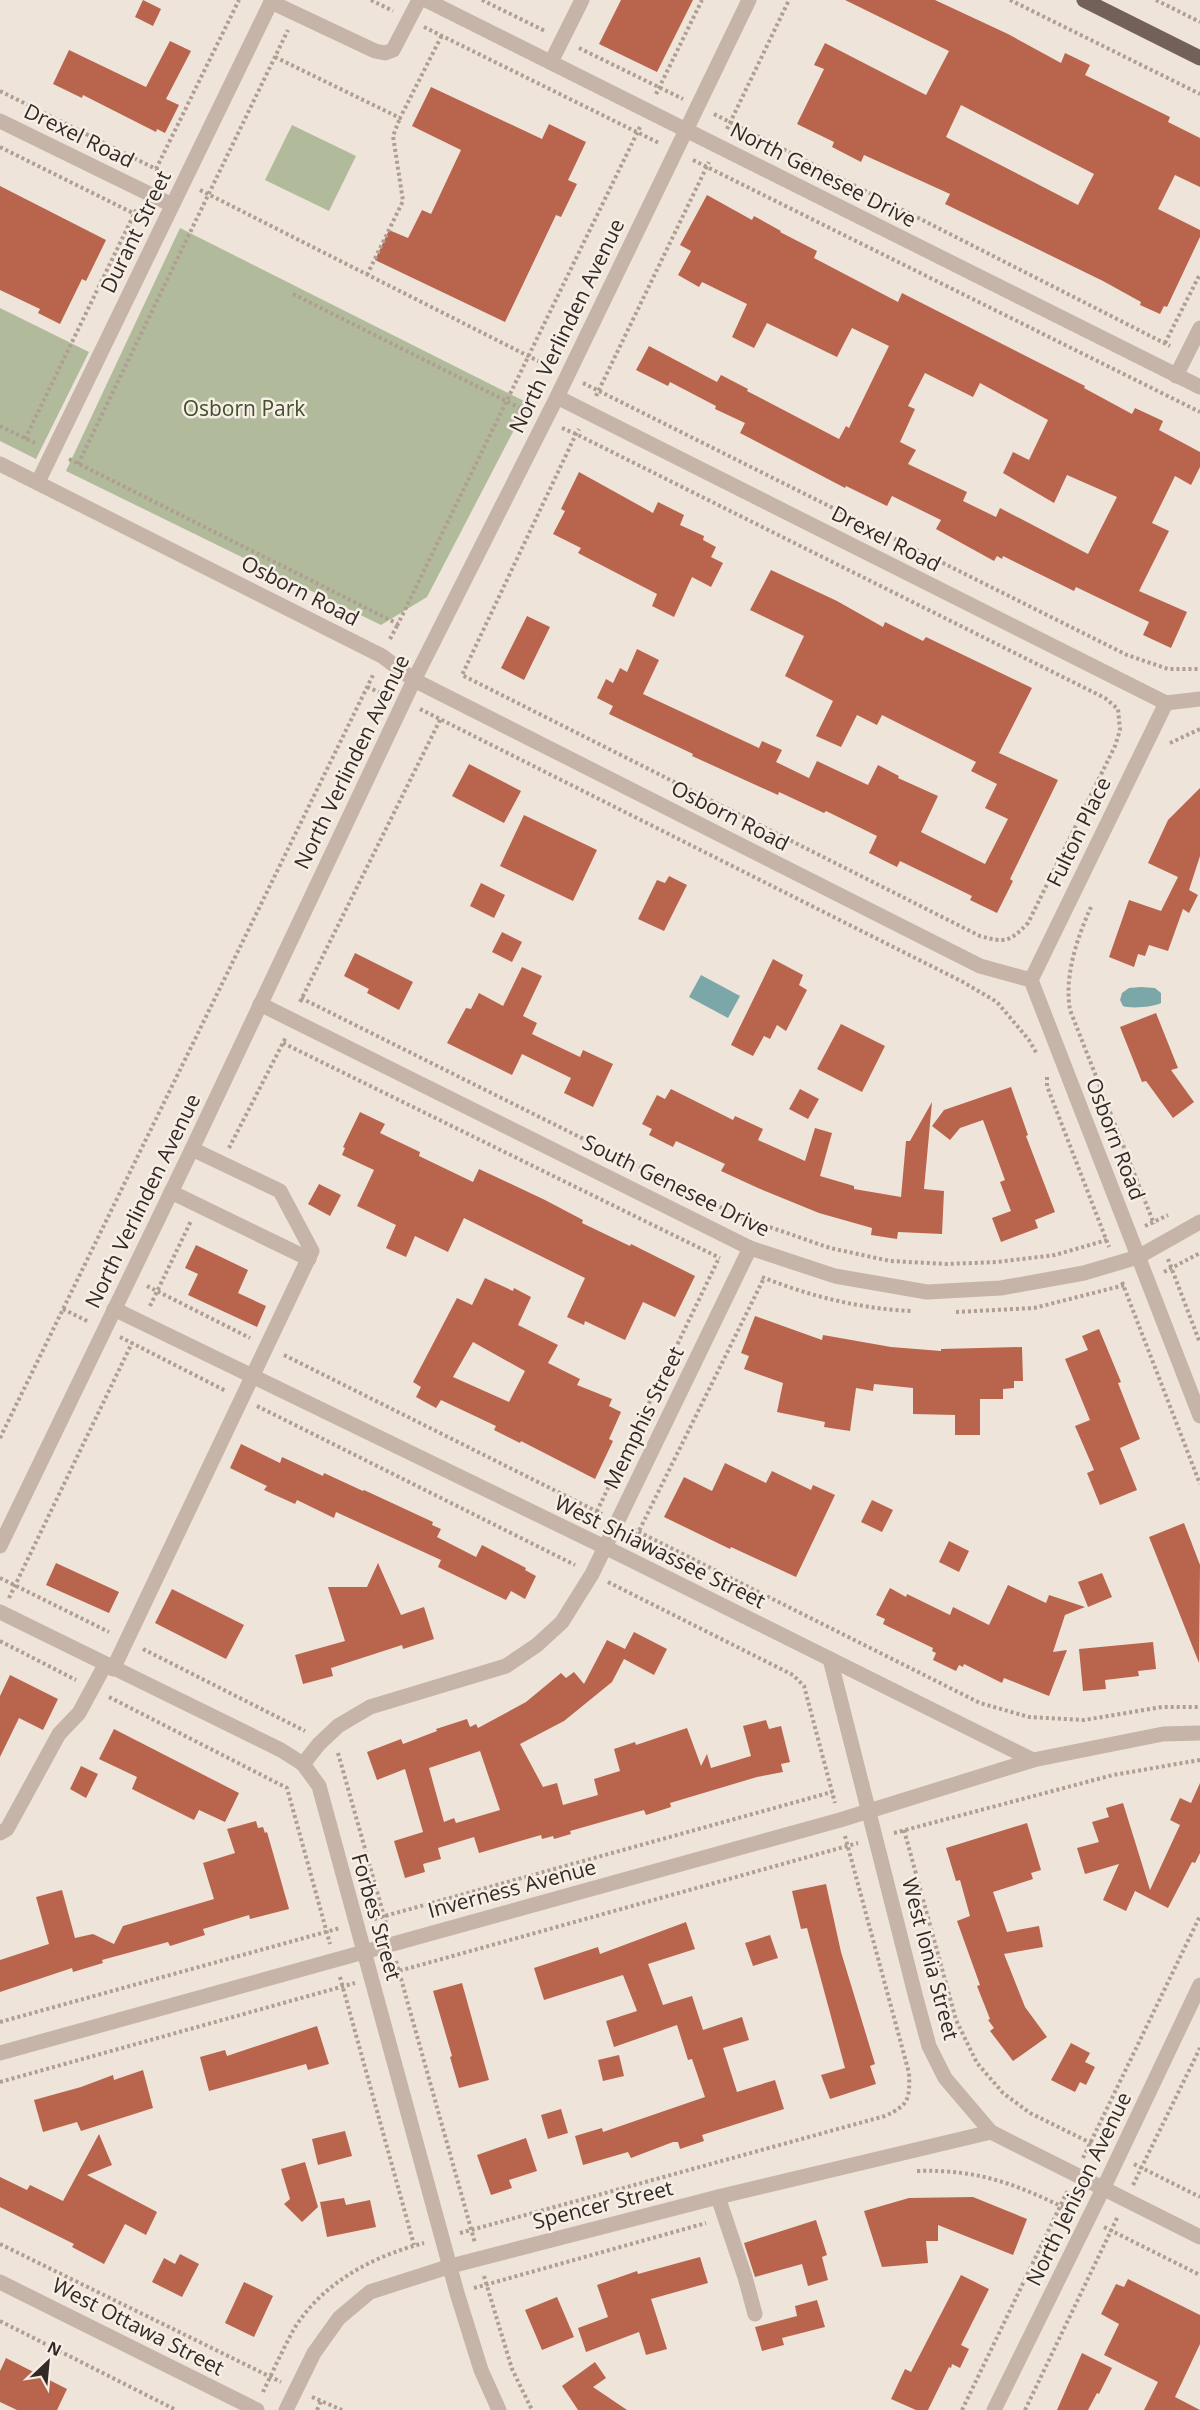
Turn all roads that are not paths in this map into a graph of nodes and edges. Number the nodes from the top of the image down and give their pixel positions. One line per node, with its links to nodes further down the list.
1 (419, 0): 6 (street)
2 (426, 0): 8 (street, North Genesee Drive)
3 (582, 0): 8 (street)
4 (749, 0): 10 (street, North Verlinden Avenue)
5 (1084, 0): 7 (main road)
6 (271, 1): 11 (street, Durant Street)
7 (1200, 58)
8 (551, 62): 10 (street, North Genesee Drive)
9 (0, 121): 11 (street, Drexel Road)
10 (686, 129): 13 (street, North Genesee Drive); 15 (street, North Verlinden Avenue)
11 (172, 205): 17 (street, Durant Street)
12 (1200, 328): 13 (street)
13 (1176, 376): 14 (street, North Genesee Drive)
14 (1200, 387)
15 (557, 398): 18 (street, North Verlinden Avenue); 20 (street, Drexel Road)
16 (0, 464): 17 (street, Osborn Road)
17 (38, 482): 18 (street, Osborn Road)
18 (414, 680): 21 (street, Osborn Road); 22 (street, North Verlinden Avenue)
19 (1200, 699): 20 (street)
20 (1166, 703): 21 (street, Fulton Place)
21 (1031, 980): 27 (street, Osborn Road)
22 (260, 1004): 23 (street, North Verlinden Avenue); 26 (street, South Genesee Drive)
23 (192, 1149): 24 (street, North Verlinden Avenue); 28 (street)
24 (171, 1192): 28 (street); 29 (street, North Verlinden Avenue)
25 (1200, 1221): 27 (street, South Genesee Drive)
26 (750, 1248): 27 (street, South Genesee Drive); 33 (street, Memphis Street)
27 (1138, 1257): 31 (street, Osborn Road)
28 (309, 1259): 30 (street)
29 (114, 1309): 30 (street, West Shiawassee Street); 32 (street, North Verlinden Avenue)
30 (251, 1377): 33 (street, West Shiawassee Street); 36 (street)
31 (1200, 1416)
32 (0, 1546)
33 (605, 1548): 35 (street, West Shiawassee Street); 39 (street, Memphis Street)
34 (0, 1612): 36 (street, Forbes Street)
35 (830, 1659): 38 (street, West Shiawassee Street); 40 (street, West Ionia Street)
36 (109, 1667): 39 (street, Forbes Street); 41 (street)
37 (1200, 1733): 38 (street)
38 (1033, 1760): 40 (street, Inverness Avenue)
39 (303, 1764): 42 (street, Forbes Street)
40 (868, 1810): 42 (street, Inverness Avenue); 45 (street, West Ionia Street)
41 (0, 1833)
42 (365, 1951): 44 (street, Inverness Avenue); 49 (street, Forbes Street)
43 (1200, 1985): 46 (street, North Jenison Avenue)
44 (0, 2053)
45 (992, 2132): 46 (street, West Ionia Street); 47 (street, Spencer Street)
46 (1103, 2189): 48 (street, West Ionia Street); 55 (street, North Jenison Avenue)
47 (718, 2197): 49 (street, Spencer Street); 51 (street)
48 (1200, 2237)
49 (451, 2266): 53 (street, Spencer Street); 54 (street, Forbes Street)
50 (0, 2282): 52 (street, West Ottawa Street)
51 (755, 2314)
52 (256, 2410)
53 (286, 2410)
54 (499, 2410)
55 (994, 2410)

